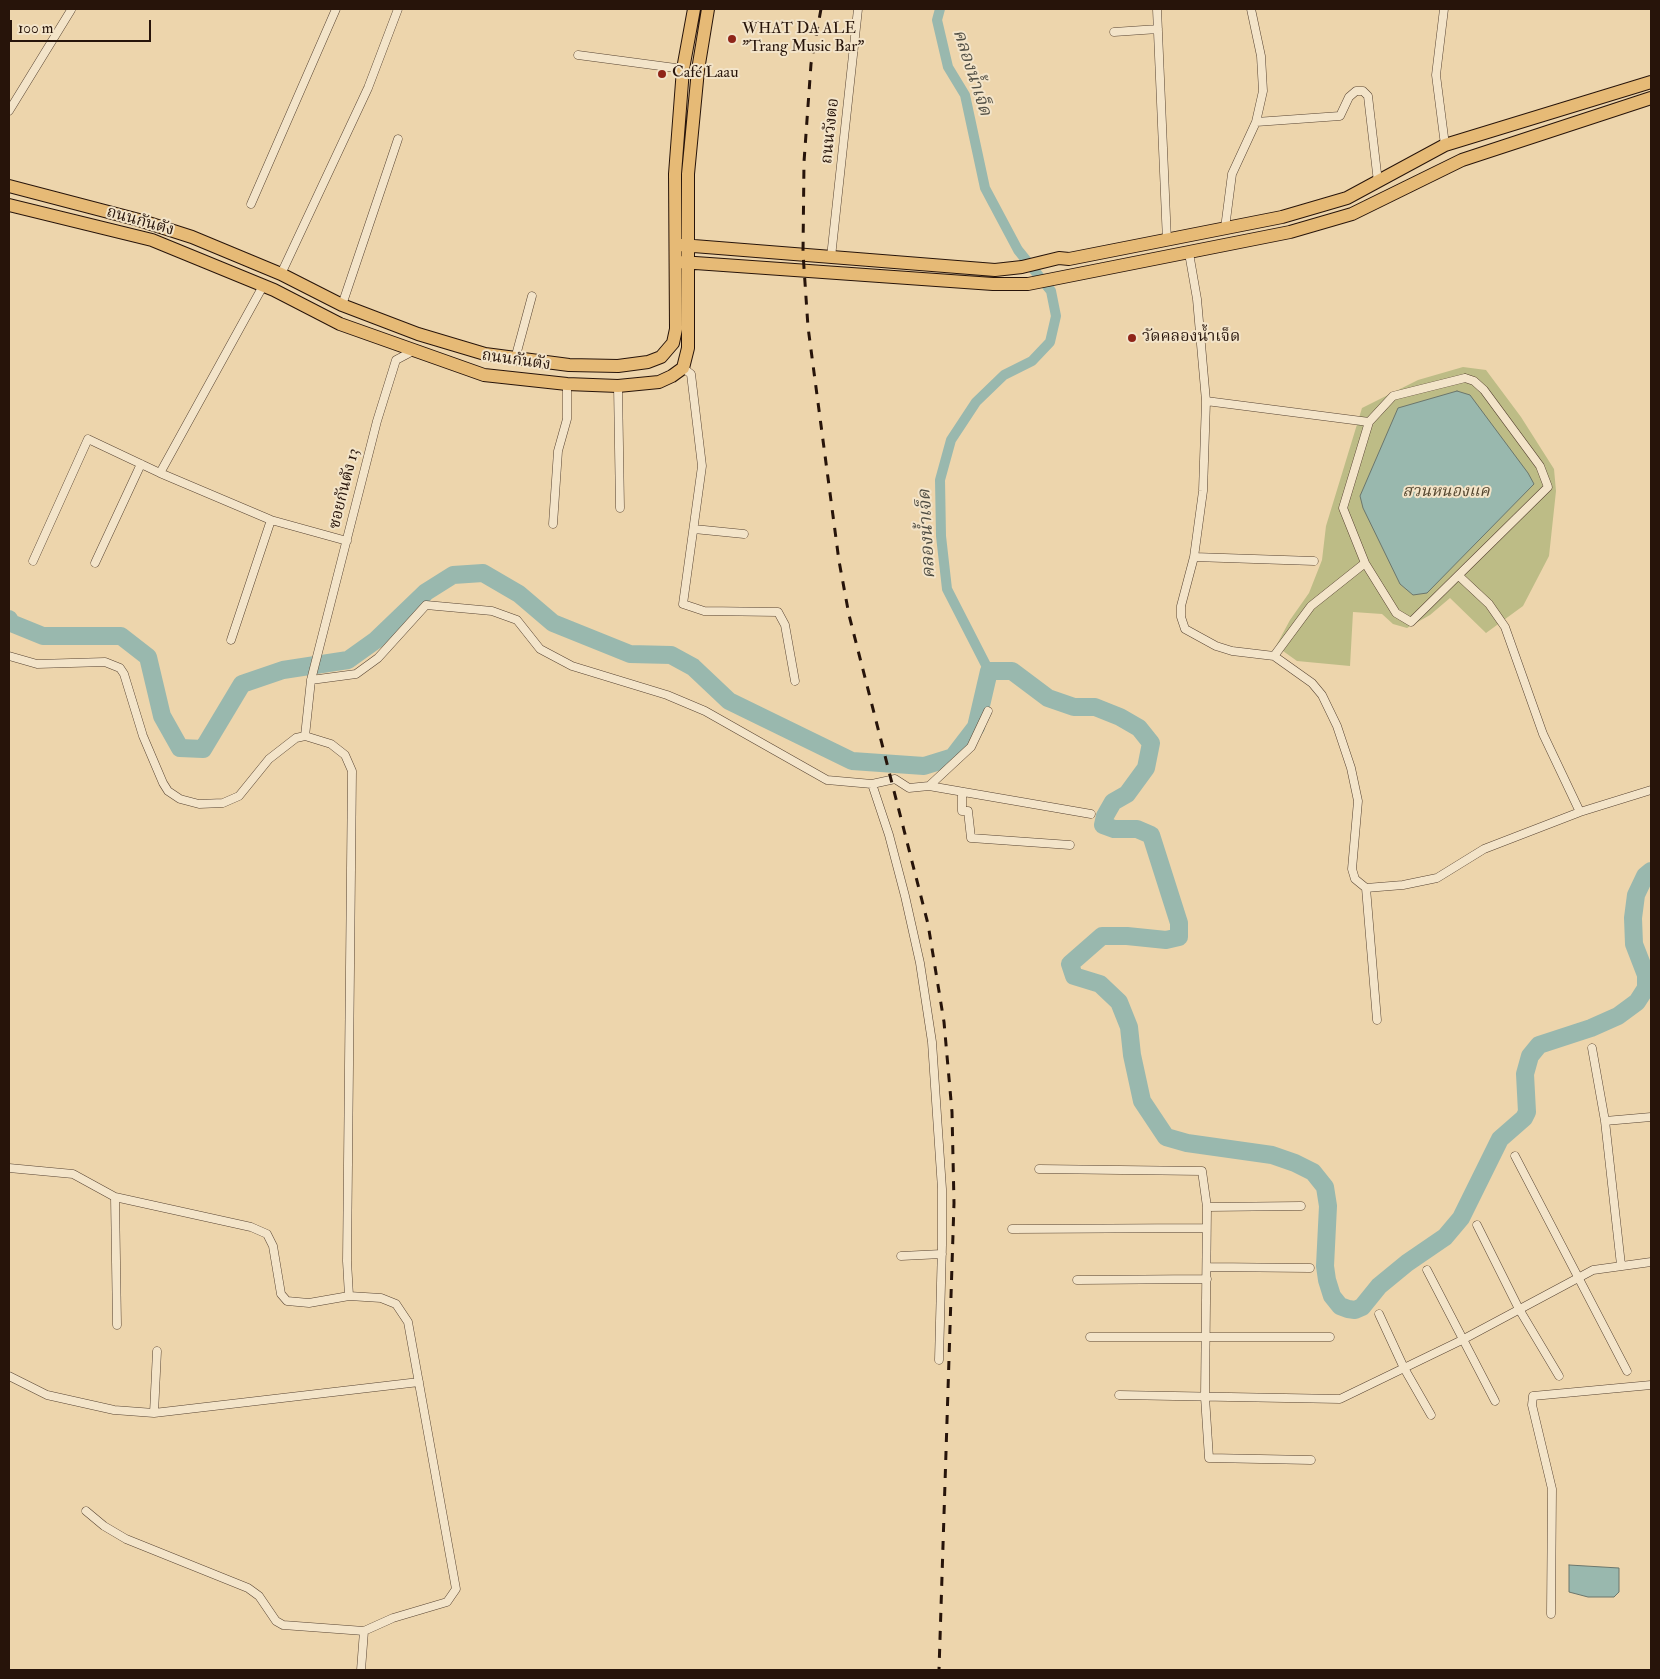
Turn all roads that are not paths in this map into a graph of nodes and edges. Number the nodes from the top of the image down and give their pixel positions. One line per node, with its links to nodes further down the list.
1 (336, 9): 24 (street)
2 (398, 9): 36 (street)
3 (694, 9): 13 (main road, ถนนกันตัง)
4 (708, 9): 16 (main road)
5 (858, 9): 33 (street, ถนนวังตอ)
6 (1157, 9): 10 (street)
7 (1251, 9): 19 (street)
8 (1444, 9): 21 (street)
9 (71, 10): 18 (street)
10 (1158, 28): 11 (street); 29 (street)
11 (1114, 32)
12 (578, 55): 13 (street)
13 (683, 69): 15 (main road, ถนนกันตัง)
14 (1651, 82): 21 (main road)
15 (682, 89): 16 (main road); 30 (main road, ถนนกันตัง)
16 (696, 91): 31 (main road)
17 (1651, 98): 32 (main road)
18 (9, 111)
19 (1256, 122): 22 (street); 28 (street)
20 (398, 139): 39 (street)
21 (1445, 146): 22 (main road)
22 (1378, 182): 28 (main road)
23 (9, 186): 26 (main road, ถนนกันตัง)
24 (251, 204)
25 (9, 205): 27 (main road, ถนนกันตัง)
26 (100, 210): 27 (main road); 36 (main road, ถนนกันตัง)
27 (96, 226): 37 (main road, ถนนกันตัง)
28 (1225, 228): 29 (main road)
29 (1167, 241): 33 (main road)
30 (676, 245): 31 (main road); 34 (main road, ถนนกันตัง)
31 (689, 245): 33 (main road); 35 (main road)
32 (1189, 253): 35 (main road); 47 (street)
33 (831, 257)
34 (676, 262): 35 (main road); 43 (main road, ถนนกันตัง)
35 (689, 262): 44 (main road)
36 (281, 274): 37 (main road); 39 (main road, ถนนกันตัง)
37 (269, 288): 41 (main road, ถนนกันตัง); 50 (street)
38 (532, 296): 42 (street)
39 (342, 305): 40 (main road, ถนนกันตัง)
40 (418, 334): 41 (main road); 42 (main road, ถนนกันตัง)
41 (413, 351): 45 (main road, ถนนกันตัง); 56 (street, ซอยกันตัง 13)
42 (514, 359): 43 (main road, ถนนกันตัง)
43 (569, 365): 45 (main road)
44 (682, 368): 46 (main road, ถนนกันตัง); 54 (street)
45 (567, 384): 46 (main road, ถนนกันตัง); 53 (street)
46 (618, 386): 51 (street)
47 (1206, 400): 48 (street); 57 (street)
48 (1369, 422): 61 (street); 62 (street)
49 (140, 464): 50 (street); 59 (street); 60 (street)
50 (160, 473): 52 (street)
51 (620, 508)
52 (271, 520): 56 (street); 63 (street)
53 (554, 524)
54 (694, 529): 55 (street); 67 (street)
55 (744, 534)
56 (347, 541): 66 (street, ซอยกันตัง 13)
57 (1194, 557): 58 (street); 65 (street)
58 (1314, 561)
59 (33, 562)
60 (95, 563)
61 (1365, 563): 62 (street); 65 (street)
62 (1459, 576): 74 (street)
63 (231, 640)
64 (9, 656): 69 (street)
65 (1274, 656): 77 (street)
66 (311, 680): 69 (street, ซอยกันตัง 13); 70 (street)
67 (795, 681)
68 (988, 712): 71 (street)
69 (305, 736): 101 (street)
70 (872, 784): 71 (street); 91 (street)
71 (929, 786): 73 (street)
72 (1651, 790): 74 (street)
73 (962, 793): 75 (street); 76 (street)
74 (1580, 812): 77 (street)
75 (1091, 814)
76 (1070, 845)
77 (1366, 888): 78 (street)
78 (1377, 1020)
79 (1592, 1048): 81 (street)
80 (1651, 1117): 81 (street)
81 (1606, 1121): 94 (street)
82 (1515, 1156): 98 (street)
83 (9, 1168): 85 (street)
84 (1039, 1169): 87 (street)
85 (115, 1197): 101 (street); 104 (street)
86 (1301, 1206): 87 (street)
87 (1207, 1207): 90 (street)
88 (1477, 1225): 102 (street)
89 (1012, 1228): 90 (street)
90 (1206, 1228): 95 (street)
91 (942, 1254): 92 (street); 110 (street)
92 (901, 1256)
93 (1651, 1262): 94 (street)
94 (1621, 1265): 98 (street)
95 (1207, 1267): 96 (street); 99 (street)
96 (1310, 1268)
97 (1427, 1270): 108 (street)
98 (1578, 1278): 102 (street); 112 (street)
99 (1207, 1279): 100 (street); 105 (street)
100 (1077, 1280)
101 (349, 1296): 115 (street)
102 (1519, 1309): 108 (street); 114 (street)
103 (1379, 1314): 111 (street)
104 (117, 1325)
105 (1206, 1336): 106 (street); 107 (street); 118 (street)
106 (1090, 1337)
107 (1330, 1337)
108 (1462, 1340): 111 (street); 119 (street)
109 (157, 1351): 120 (street)
110 (938, 1360)
111 (1404, 1368): 118 (street); 121 (street)
112 (1627, 1371)
113 (9, 1376): 120 (street)
114 (1559, 1376)
115 (419, 1382): 120 (street); 125 (street)
116 (1651, 1385): 124 (street)
117 (1119, 1396): 118 (street)
118 (1205, 1397): 122 (street)
119 (1495, 1401)
120 (154, 1413)
121 (1431, 1415)
122 (1311, 1460)
123 (86, 1512): 125 (street)
124 (1550, 1614)
125 (364, 1631): 126 (street)
126 (361, 1670)

